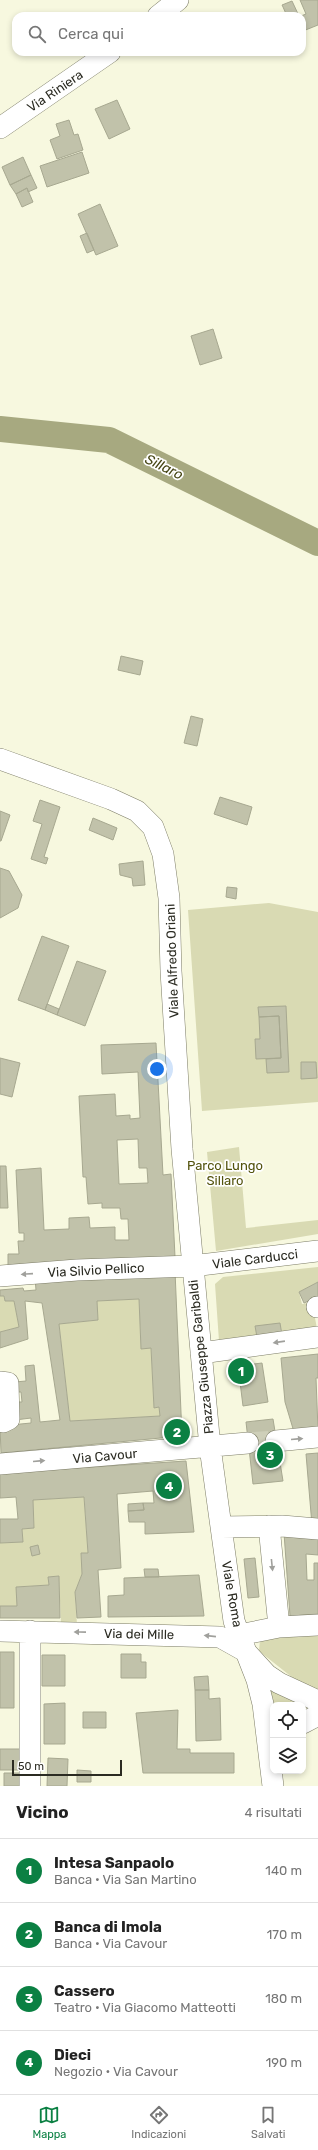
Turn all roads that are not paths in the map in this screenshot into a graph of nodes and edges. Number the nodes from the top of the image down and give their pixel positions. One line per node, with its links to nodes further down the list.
1 (178, 0): 2 (street)
2 (163, 12)
3 (104, 56): 4 (street, Via Riniera)
4 (0, 128)
5 (0, 759): 7 (street, Viale Alfredo Oriani)
6 (318, 1251): 7 (street, Viale Carducci)
7 (192, 1266): 8 (street, Via Silvio Pellico, one-way to 8); 10 (street, Piazza Giuseppe Garibaldi)
8 (0, 1276)
9 (318, 1337): 10 (street, one-way to 10)
10 (201, 1353): 16 (street, Piazza Giuseppe Garibaldi)
11 (0, 1382): 12 (street)
12 (3, 1422)
13 (318, 1437): 14 (street, one-way to 13)
14 (276, 1440)
15 (248, 1443): 16 (street, Via Cavour)
16 (210, 1447): 17 (street, Via Cavour, one-way to 16); 19 (street, Viale Roma)
17 (0, 1464)
18 (269, 1526): 19 (street); 20 (street); 22 (street, one-way to 22)
19 (221, 1527): 25 (street, Viale Roma)
20 (318, 1529)
21 (318, 1625): 22 (street)
22 (278, 1627): 25 (street)
23 (0, 1631): 24 (street, Via dei Mille)
24 (30, 1631): 25 (street, Via dei Mille, one-way to 24); 34 (street)
25 (242, 1643): 26 (street); 31 (street, Viale Roma)
26 (318, 1701)
27 (318, 1709): 28 (street)
28 (306, 1710)
29 (318, 1715): 30 (street)
30 (306, 1721)
31 (270, 1728)
32 (271, 1738): 35 (street, Viale Roma)
33 (282, 1774): 36 (street)
34 (30, 1786)
35 (273, 1786)
36 (280, 1786)

